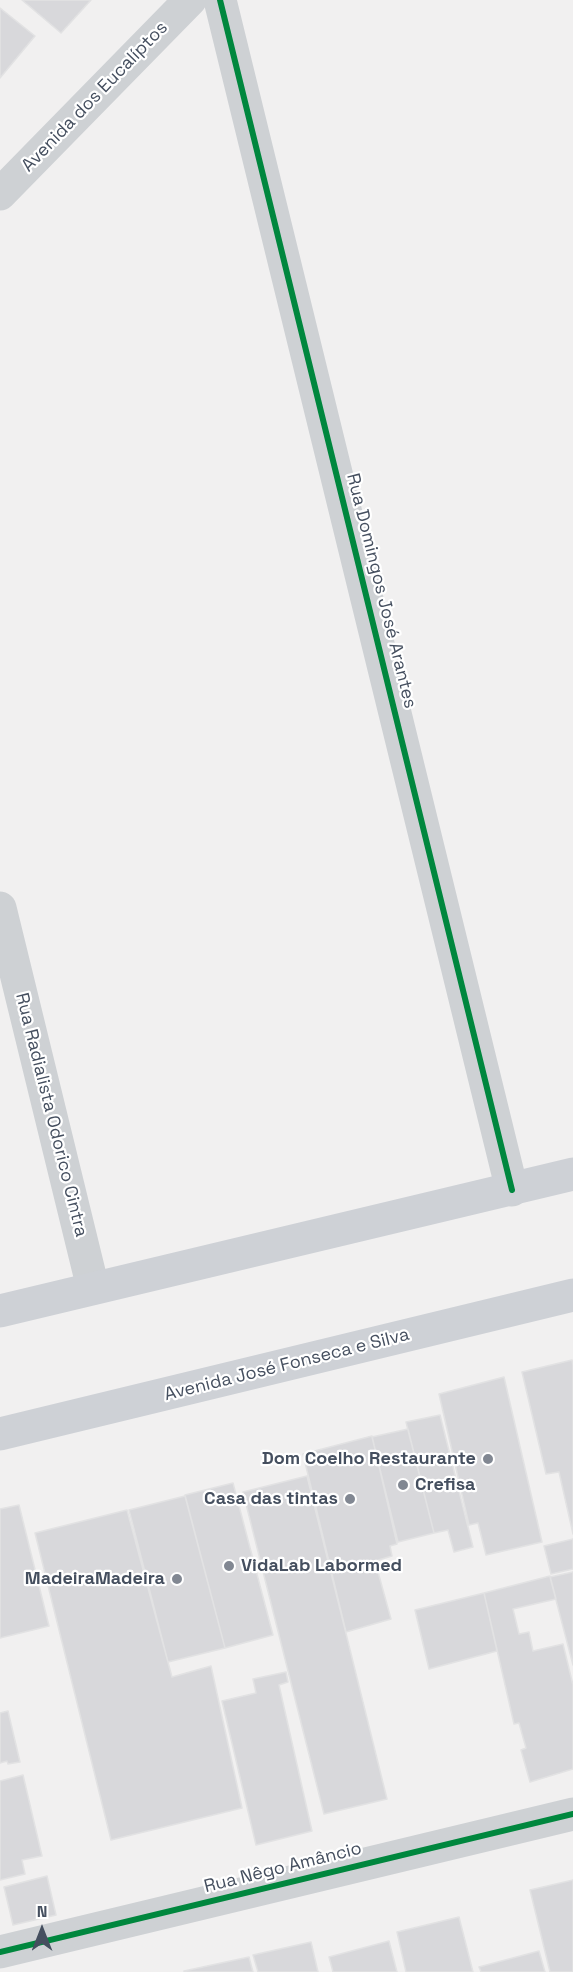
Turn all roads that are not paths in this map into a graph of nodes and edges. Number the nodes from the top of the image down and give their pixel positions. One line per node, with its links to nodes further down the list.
1 (190, 0): 3 (street, Avenida dos Eucalíptos)
2 (220, 0): 6 (street, Rua Domingos José Arantes)
3 (0, 194)
4 (0, 908): 7 (street, Rua Radialista Odorico Cintra)
5 (573, 1174): 6 (main road)
6 (512, 1190): 7 (main road)
7 (93, 1288): 9 (main road)
8 (573, 1295): 10 (main road, Avenida José Fonseca e Silva)
9 (0, 1311)
10 (0, 1434)
11 (573, 1814): 12 (street, Rua Nêgo Amâncio)
12 (0, 1952)

